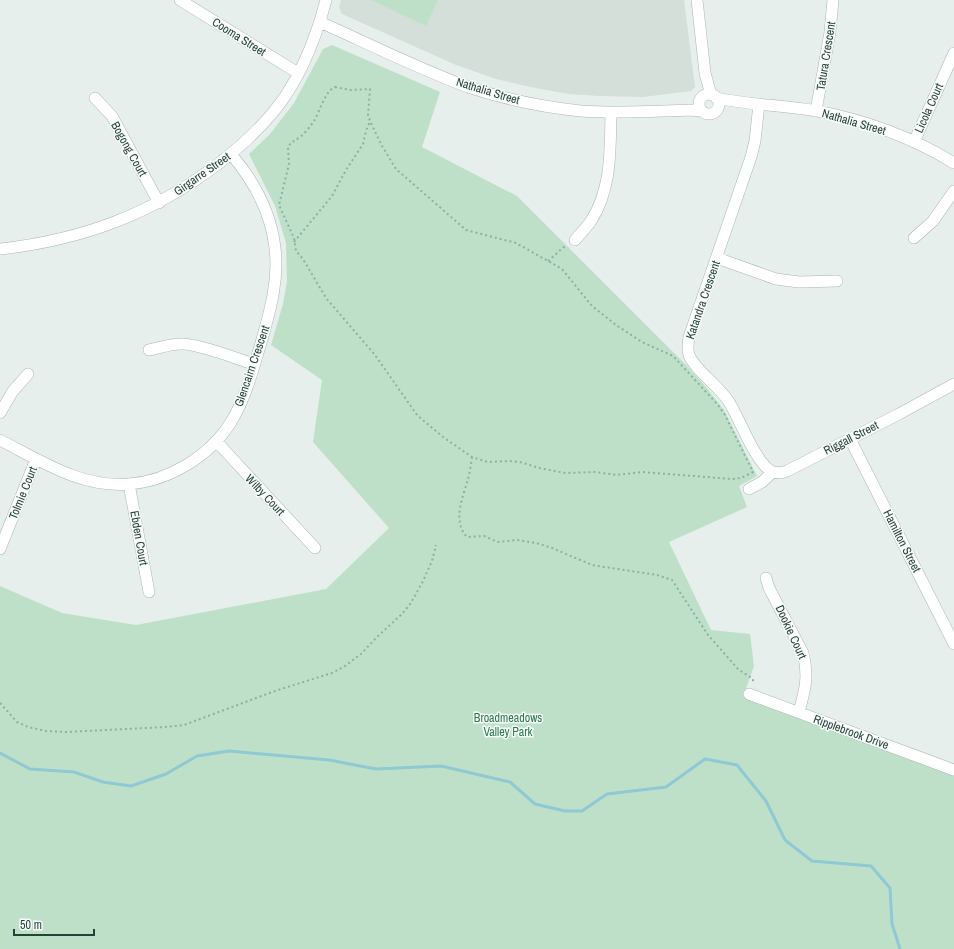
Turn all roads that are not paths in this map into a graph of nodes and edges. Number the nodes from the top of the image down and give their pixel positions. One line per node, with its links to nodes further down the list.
1 (180, 0): 7 (street, Cooma Street)
2 (326, 0): 5 (street, Girgarre Street)
3 (697, 0): 8 (street)
4 (833, 0): 15 (street, Tatura Crescent)
5 (320, 22): 7 (street, Girgarre Street); 16 (street, Nathalia Street)
6 (954, 53): 17 (street, Licola Court)
7 (298, 73): 18 (street, Girgarre Street)
8 (708, 97): 10 (street, Nathalia Street); 12 (street); 13 (street, Nathalia Street); 14 (street)
9 (95, 98): 21 (street, Bogong Court)
10 (747, 104): 11 (street, Nathalia Street); 12 (street, Nathalia Street)
11 (759, 104): 15 (street, Nathalia Street); 25 (street, Katandra Crescent)
12 (716, 110): 14 (street)
13 (668, 111): 14 (street, Nathalia Street); 16 (street, Nathalia Street)
14 (702, 111)
15 (816, 111): 17 (street, Nathalia Street)
16 (611, 113): 23 (street)
17 (914, 142): 19 (street, Nathalia Street)
18 (231, 154): 21 (street, Girgarre Street); 28 (street, Glencairn Crescent)
19 (954, 163)
20 (954, 191): 22 (street)
21 (159, 203): 24 (street, Girgarre Street)
22 (914, 238)
23 (575, 240)
24 (0, 249)
25 (717, 258): 26 (street); 36 (street, Katandra Crescent)
26 (837, 281)
27 (149, 350): 28 (street)
28 (254, 364): 34 (street, Glencairn Crescent)
29 (28, 374): 31 (street)
30 (954, 384): 32 (street, Riggall Street)
31 (0, 414)
32 (850, 439): 36 (street, Riggall Street); 43 (street, Hamilton Street)
33 (0, 440): 35 (street, Glencairn Crescent)
34 (216, 441): 37 (street, Glencairn Crescent); 39 (street, Wilby Court)
35 (36, 459): 37 (street, Glencairn Crescent); 40 (street, Tolmie Court)
36 (773, 472): 38 (street, Riggall Street)
37 (129, 484): 42 (street, Ebden Court)
38 (749, 489)
39 (315, 548)
40 (0, 549)
41 (766, 578): 45 (street, Dookie Court)
42 (149, 592)
43 (954, 644)
44 (751, 694): 45 (street, Ripplebrook Drive)
45 (799, 712): 46 (street, Ripplebrook Drive)
46 (954, 770)

